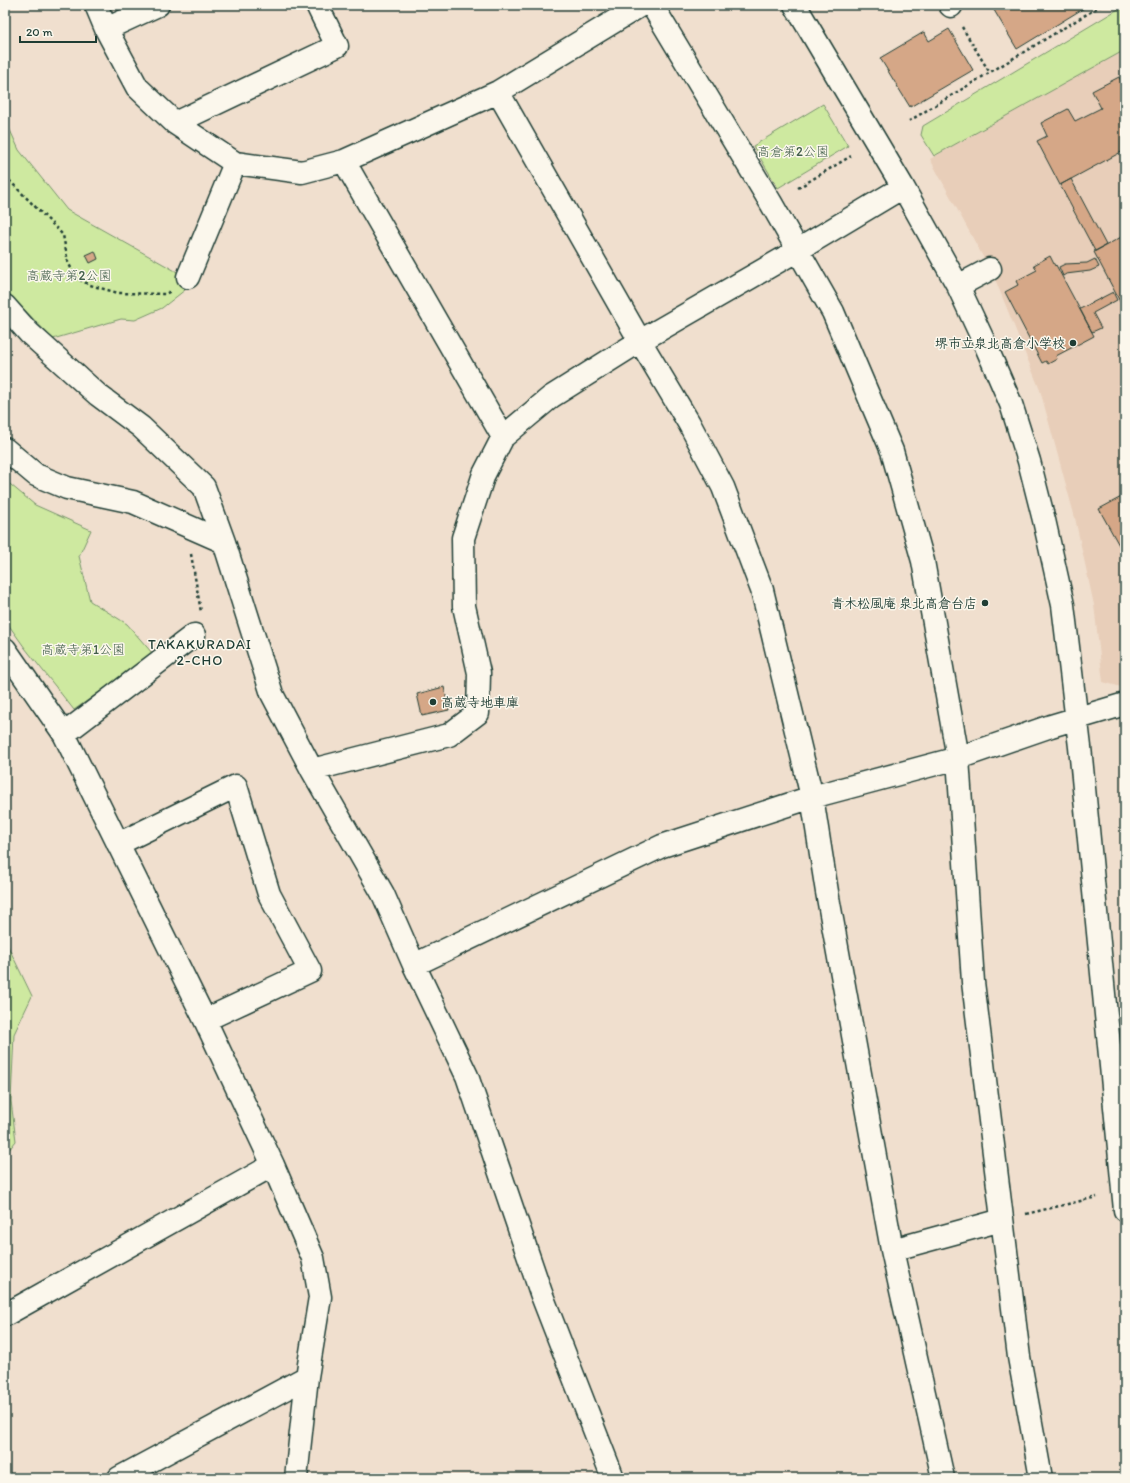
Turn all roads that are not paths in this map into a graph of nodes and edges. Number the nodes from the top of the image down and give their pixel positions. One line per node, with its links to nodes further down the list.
1 (96, 5): 7 (street)
2 (158, 5): 7 (street)
3 (317, 5): 9 (street)
4 (641, 5): 8 (street)
5 (652, 5): 13 (street)
6 (795, 5): 12 (street)
7 (106, 29): 9 (street)
8 (498, 92): 10 (street); 18 (street)
9 (175, 123): 11 (street)
10 (344, 161): 11 (street); 19 (street)
11 (235, 163): 15 (street)
12 (903, 187): 13 (street); 16 (street)
13 (798, 250): 18 (street); 27 (street)
14 (990, 269): 16 (street)
15 (188, 277)
16 (958, 286): 25 (street)
17 (5, 306): 21 (street)
18 (640, 341): 19 (street); 29 (street)
19 (503, 437): 28 (street)
20 (5, 449): 21 (street)
21 (224, 542): 28 (street)
22 (194, 635): 26 (street)
23 (5, 649): 26 (street)
24 (1125, 704): 25 (street)
25 (1076, 719): 27 (street); 33 (street)
26 (64, 734): 30 (street)
27 (958, 758): 29 (street); 36 (street)
28 (312, 770): 31 (street)
29 (812, 797): 31 (street); 37 (street)
30 (118, 844): 32 (street); 32 (street)
31 (414, 965): 42 (street)
32 (205, 1020): 34 (street)
33 (1118, 1057): 35 (street)
34 (273, 1165): 38 (street); 39 (street)
35 (1125, 1210)
36 (1002, 1220): 37 (street); 44 (street)
37 (892, 1250): 43 (street)
38 (5, 1315)
39 (307, 1377): 40 (street); 41 (street)
40 (119, 1478)
41 (296, 1478)
42 (613, 1478)
43 (943, 1478)
44 (1041, 1478)

